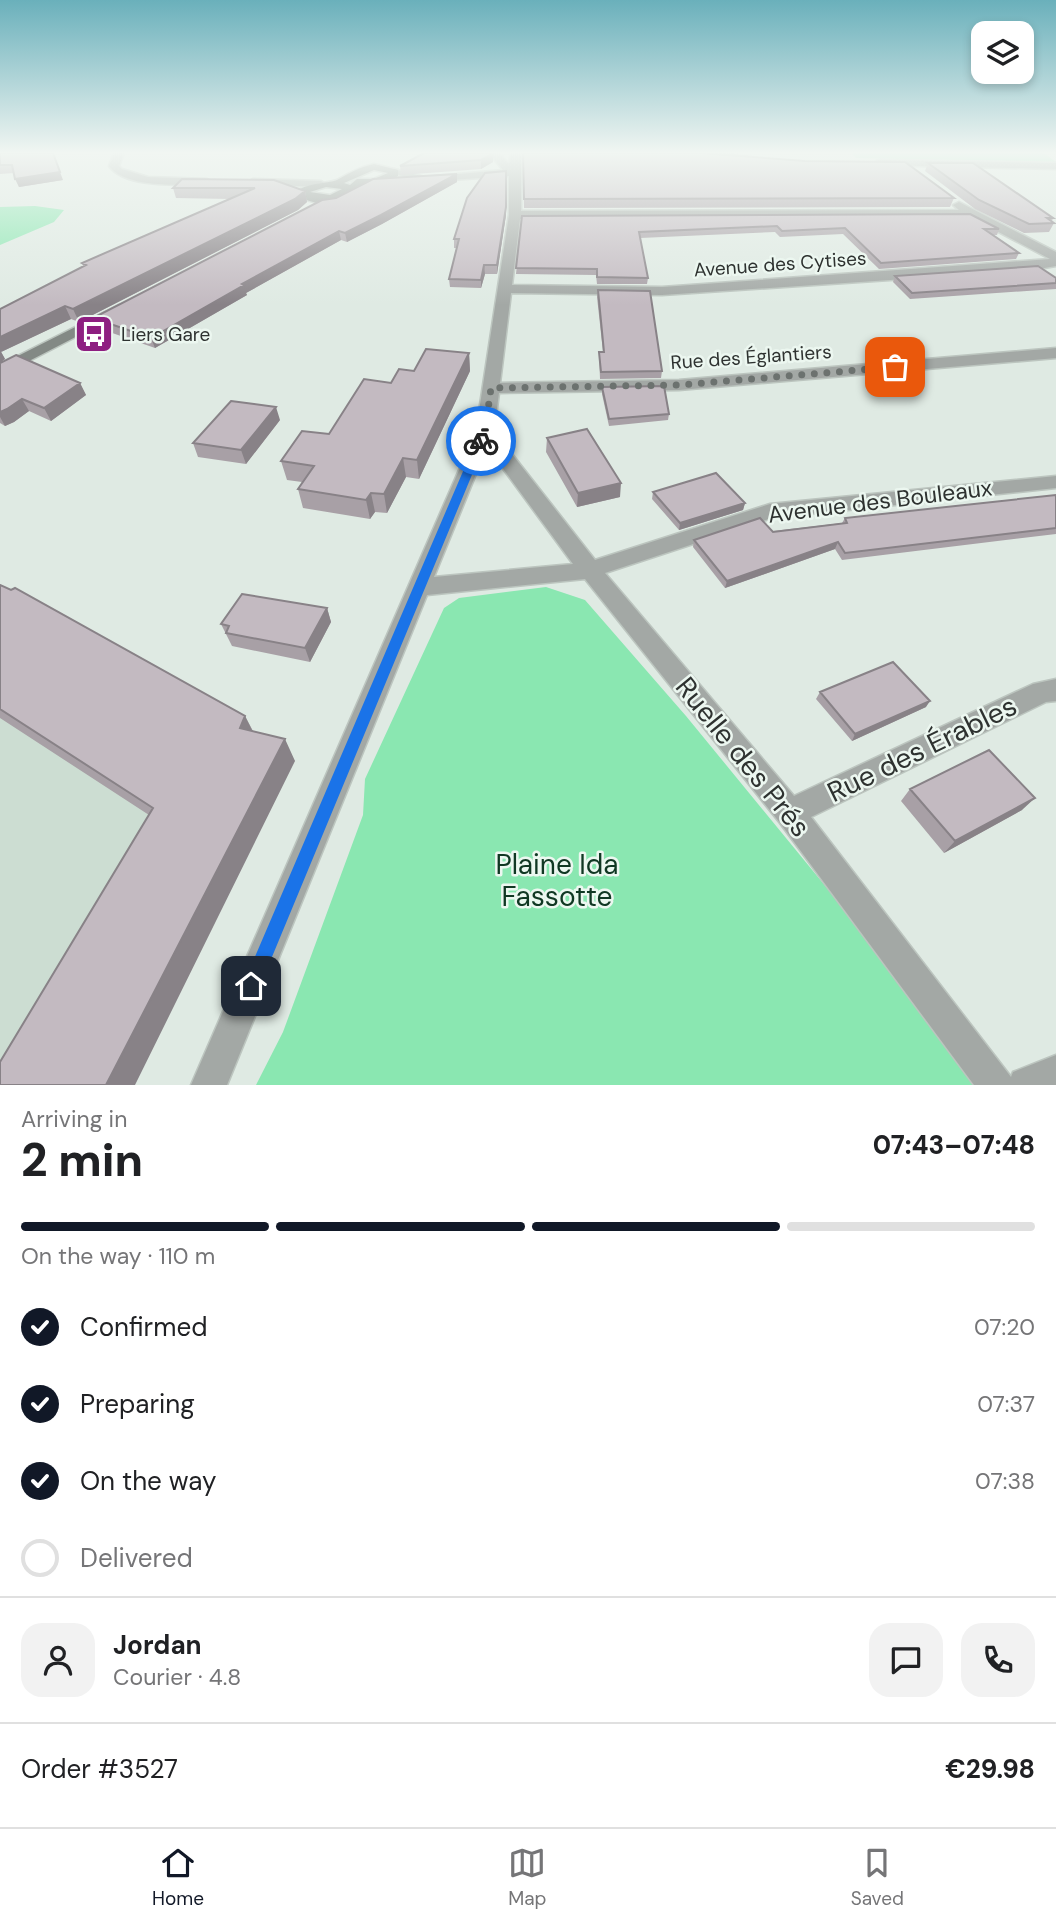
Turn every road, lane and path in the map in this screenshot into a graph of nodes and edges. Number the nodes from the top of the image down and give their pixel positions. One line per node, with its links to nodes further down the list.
1 (516, 204): 4 (street)
2 (957, 204): 3 (street)
3 (970, 213): 4 (street); 5 (street)
4 (515, 215): 6 (street)
5 (1056, 260): 6 (street, Avenue des Cytises)
6 (505, 289): 10 (street)
7 (132, 302): 9 (main road)
8 (1056, 353): 10 (street, Rue des Églantiers)
9 (0, 371)
10 (491, 388): 11 (street)
11 (485, 431): 13 (street, Ruelle des Prés); 14 (street)
12 (1056, 482): 13 (street, Avenue des Bouleaux)
13 (590, 570): 14 (street, Avenue des Bouleaux); 16 (street, Ruelle des Prés)
14 (420, 587): 18 (street)
15 (1056, 690): 16 (street, Rue des Érables)
16 (790, 813): 19 (street, Ruelle des Prés)
17 (1056, 1073): 20 (street)
18 (209, 1085)
19 (996, 1085)
20 (1026, 1085)

